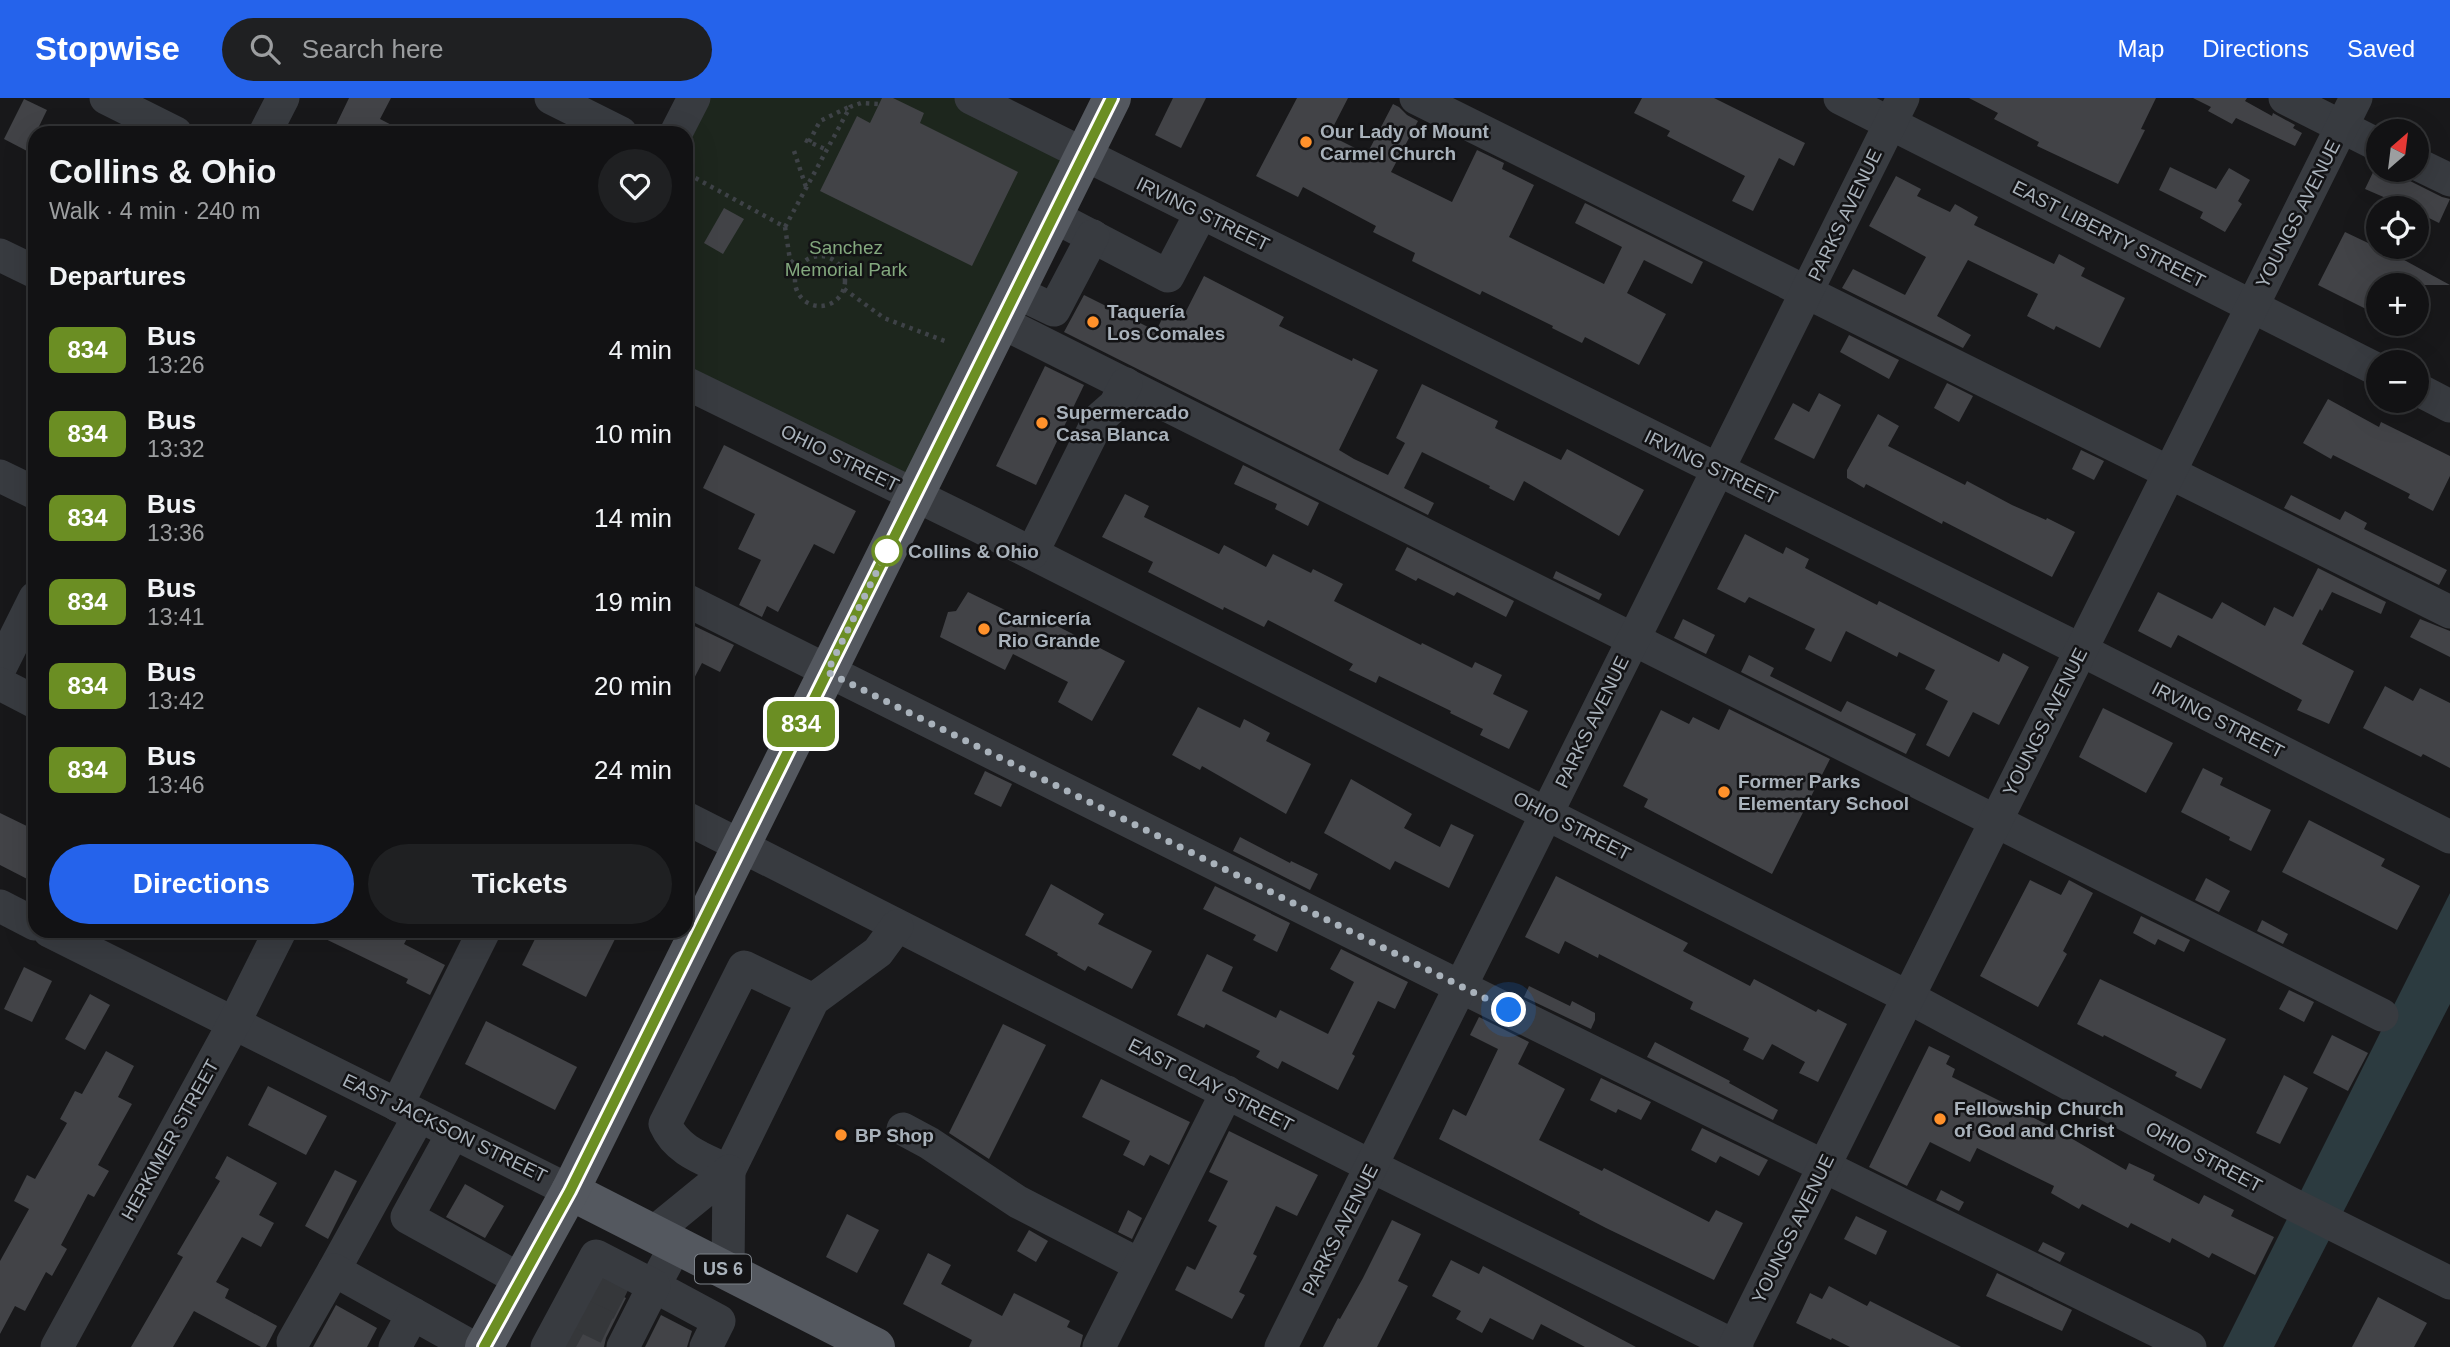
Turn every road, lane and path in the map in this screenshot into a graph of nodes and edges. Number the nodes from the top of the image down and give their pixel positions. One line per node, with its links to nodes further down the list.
1 (106, 98): 14 (street)
2 (283, 98): 15 (street)
3 (551, 98): 16 (street)
4 (694, 98): 17 (street)
5 (971, 98): 21 (street, IRVING STREET)
6 (1112, 98): 21 (main road)
7 (1416, 98): 34 (street)
8 (1840, 98): 12 (street, EAST LIBERTY STREET)
9 (2285, 98): 13 (street)
10 (879, 104): 11 (path)
11 (850, 107): 19 (path); 19 (path)
12 (1897, 111): 34 (street, PARKS AVENUE); 35 (street, EAST LIBERTY STREET)
13 (2349, 112): 18 (street); 35 (street, YOUNGS AVENUE)
14 (162, 126)
15 (269, 126)
16 (607, 126)
17 (680, 126)
18 (2366, 131)
19 (827, 150): 25 (path)
20 (794, 151): 25 (path)
21 (1084, 155): 26 (street, IRVING STREET); 27 (main road)
22 (2429, 170): 24 (street)
23 (693, 177): 28 (path)
24 (2450, 180)
25 (806, 188): 28 (path)
26 (1201, 213): 29 (street); 45 (street, IRVING STREET)
27 (1054, 216): 29 (street); 36 (main road)
28 (785, 227): 31 (path)
29 (1093, 236): 37 (street)
30 (0, 256): 32 (street)
31 (798, 267): 33 (path); 33 (path)
32 (28, 269)
33 (844, 289): 38 (path)
34 (1807, 292): 45 (street, PARKS AVENUE); 46 (street)
35 (2252, 306): 40 (street, EAST LIBERTY STREET); 46 (street, YOUNGS AVENUE)
36 (1008, 307): 37 (street); 39 (street); 49 (main road)
37 (1054, 310): 39 (street)
38 (945, 341)
39 (1038, 341): 41 (street)
40 (2366, 364)
41 (1126, 384): 50 (street); 54 (street)
42 (693, 386): 49 (street, OHIO STREET)
43 (2429, 395): 44 (street)
44 (2450, 406)
45 (1718, 470): 54 (street, PARKS AVENUE); 55 (street, IRVING STREET)
46 (2170, 471): 53 (street); 55 (street, YOUNGS AVENUE)
47 (0, 476): 48 (street)
48 (28, 490)
49 (915, 495): 50 (street, OHIO STREET); 57 (main road)
50 (1032, 553): 60 (street, OHIO STREET)
51 (693, 604): 57 (street)
52 (28, 612): 56 (street)
53 (2450, 612)
54 (1633, 640): 60 (street, PARKS AVENUE); 61 (street)
55 (2081, 650): 61 (street, YOUNGS AVENUE); 63 (street, IRVING STREET)
56 (0, 668)
57 (827, 672): 64 (main road); 71 (street)
58 (0, 684): 59 (street)
59 (28, 698)
60 (1547, 814): 71 (street, PARKS AVENUE); 72 (street, OHIO STREET)
61 (1996, 821): 72 (street, YOUNGS AVENUE); 74 (street)
62 (693, 822): 64 (street, EAST CLAY STREET)
63 (2450, 837)
64 (741, 846): 67 (street, EAST CLAY STREET); 83 (main road)
65 (0, 906): 66 (street)
66 (28, 920)
67 (897, 926): 73 (street); 76 (street, EAST CLAY STREET)
68 (63, 938): 75 (street, EAST JACKSON STREET)
69 (276, 938): 75 (street, HERKIMER STREET)
70 (481, 938): 77 (street)
71 (1461, 987): 80 (street); 81 (street, PARKS AVENUE)
72 (1909, 997): 80 (street, YOUNGS AVENUE); 89 (street, OHIO STREET)
73 (814, 1000): 82 (street); 82 (street)
74 (2382, 1015)
75 (234, 1023): 77 (street, EAST JACKSON STREET); 94 (street, HERKIMER STREET)
76 (1227, 1092): 81 (street, EAST CLAY STREET); 85 (street)
77 (408, 1110): 79 (street, EAST JACKSON STREET); 86 (street)
78 (903, 1129): 85 (street)
79 (453, 1133): 83 (street, EAST JACKSON STREET); 88 (street)
80 (1824, 1165): 101 (street, YOUNGS AVENUE); 102 (street)
81 (1371, 1167): 93 (street, PARKS AVENUE); 101 (street, EAST CLAY STREET)
82 (729, 1171): 84 (street); 87 (street)
83 (570, 1191): 84 (main road, EAST JACKSON STREET / US 6); 88 (main road)
84 (664, 1239): 87 (main road, EAST JACKSON STREET / US 6); 91 (street)
85 (1140, 1265): 100 (street)
86 (334, 1270): 90 (street); 92 (street)
87 (728, 1272): 99 (main road, EAST JACKSON STREET / US 6)
88 (521, 1280): 97 (main road)
89 (2450, 1283)
90 (413, 1314): 95 (street); 96 (street)
91 (597, 1318): 98 (street)
92 (293, 1342)
93 (1289, 1344)
94 (57, 1347)
95 (395, 1347)
96 (472, 1347)
97 (484, 1347)
98 (706, 1347)
99 (876, 1347)
100 (1099, 1347)
101 (1735, 1347)
102 (2190, 1347)

